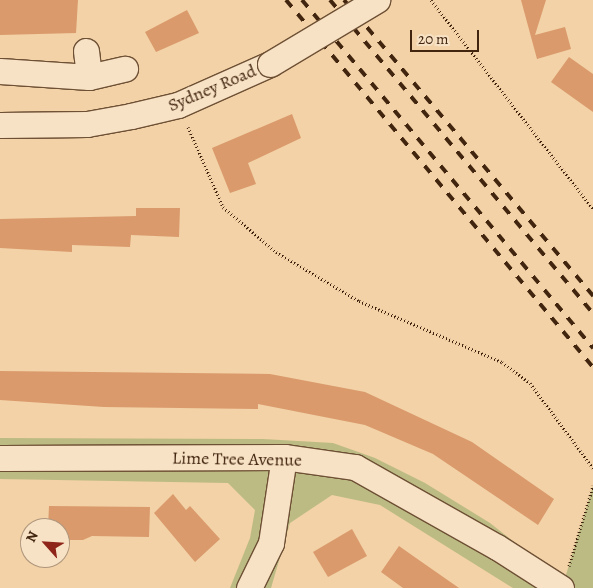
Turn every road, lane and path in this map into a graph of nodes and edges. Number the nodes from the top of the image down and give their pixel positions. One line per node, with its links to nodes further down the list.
1 (378, 0): 7 (street, Sydney Road, bridge)
2 (431, 0): 9 (path)
3 (86, 51): 6 (street)
4 (125, 69): 6 (street)
5 (0, 71): 6 (street)
6 (89, 77)
7 (178, 105): 8 (street, Sydney Road); 12 (path)
8 (0, 125)
9 (593, 209)
10 (284, 457): 11 (street, Lime Tree Avenue); 14 (street, Lime Tree Avenue); 15 (street)
11 (0, 458)
12 (593, 468)
13 (593, 486): 14 (path)
14 (564, 579)
15 (250, 588)

